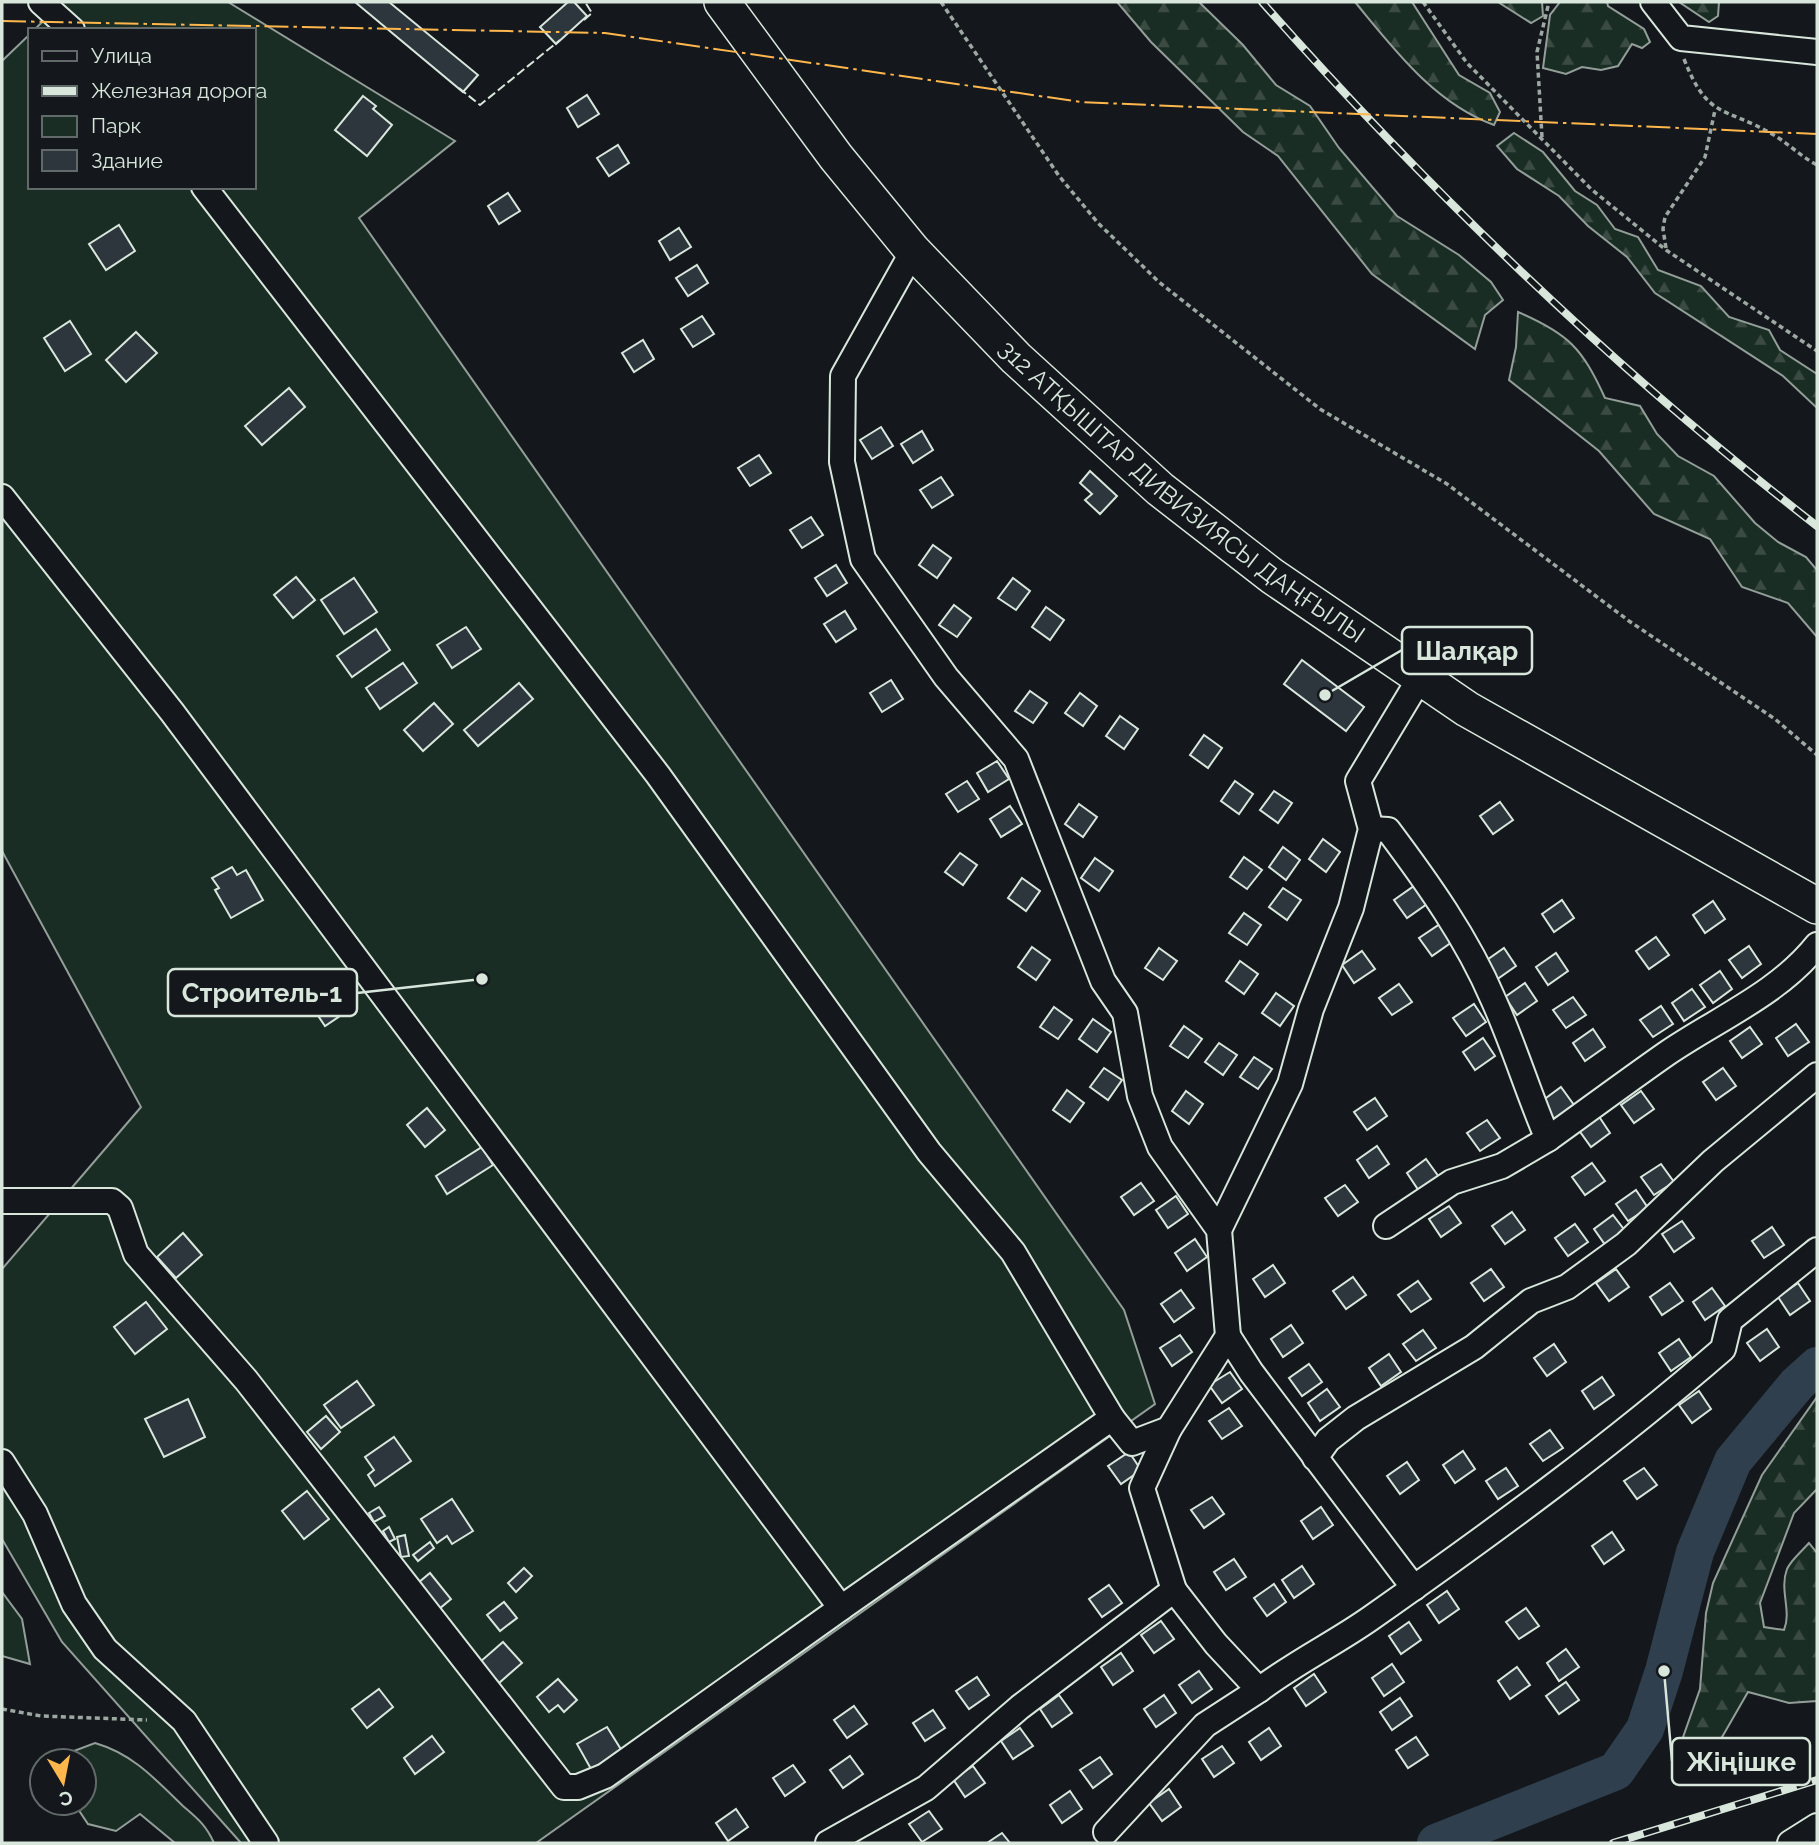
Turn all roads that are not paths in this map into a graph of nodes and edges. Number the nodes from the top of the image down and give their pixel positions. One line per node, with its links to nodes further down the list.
1 (41, 2): 4 (lane)
2 (722, 2): 7 (highway, 312 АТҚЫШТАР ДИВИЗИЯСЫ ДАҢҒЫЛЫ)
3 (1653, 2): 5 (lane)
4 (70, 28)
5 (1817, 52)
6 (206, 189): 20 (lane)
7 (913, 251): 9 (highway, 312 АТҚЫШТАР ДИВИЗИЯСЫ ДАҢҒЫЛЫ); 17 (lane)
8 (2, 496): 26 (lane)
9 (1420, 678): 10 (lane); 11 (highway, 312 АТҚЫШТАР ДИВИЗИЯСЫ ДАҢҒЫЛЫ)
10 (1371, 829): 14 (lane); 17 (lane)
11 (1817, 906)
12 (1817, 945): 14 (lane)
13 (1817, 1075): 22 (lane)
14 (1548, 1139): 16 (lane)
15 (2, 1201): 26 (lane)
16 (1386, 1226)
17 (1219, 1230): 19 (lane)
18 (1817, 1250): 24 (lane)
19 (1228, 1336): 21 (lane); 22 (lane)
20 (1112, 1418): 21 (lane); 26 (lane)
21 (1169, 1429): 25 (lane)
22 (1315, 1458): 24 (lane)
23 (2, 1462): 30 (lane)
24 (1414, 1588): 27 (lane)
25 (1174, 1590): 27 (lane); 31 (lane)
26 (841, 1608)
27 (1259, 1690): 29 (lane)
28 (1817, 1826): 32 (lane)
29 (1106, 1832)
30 (266, 1843)
31 (828, 1843)
32 (1790, 1843)

